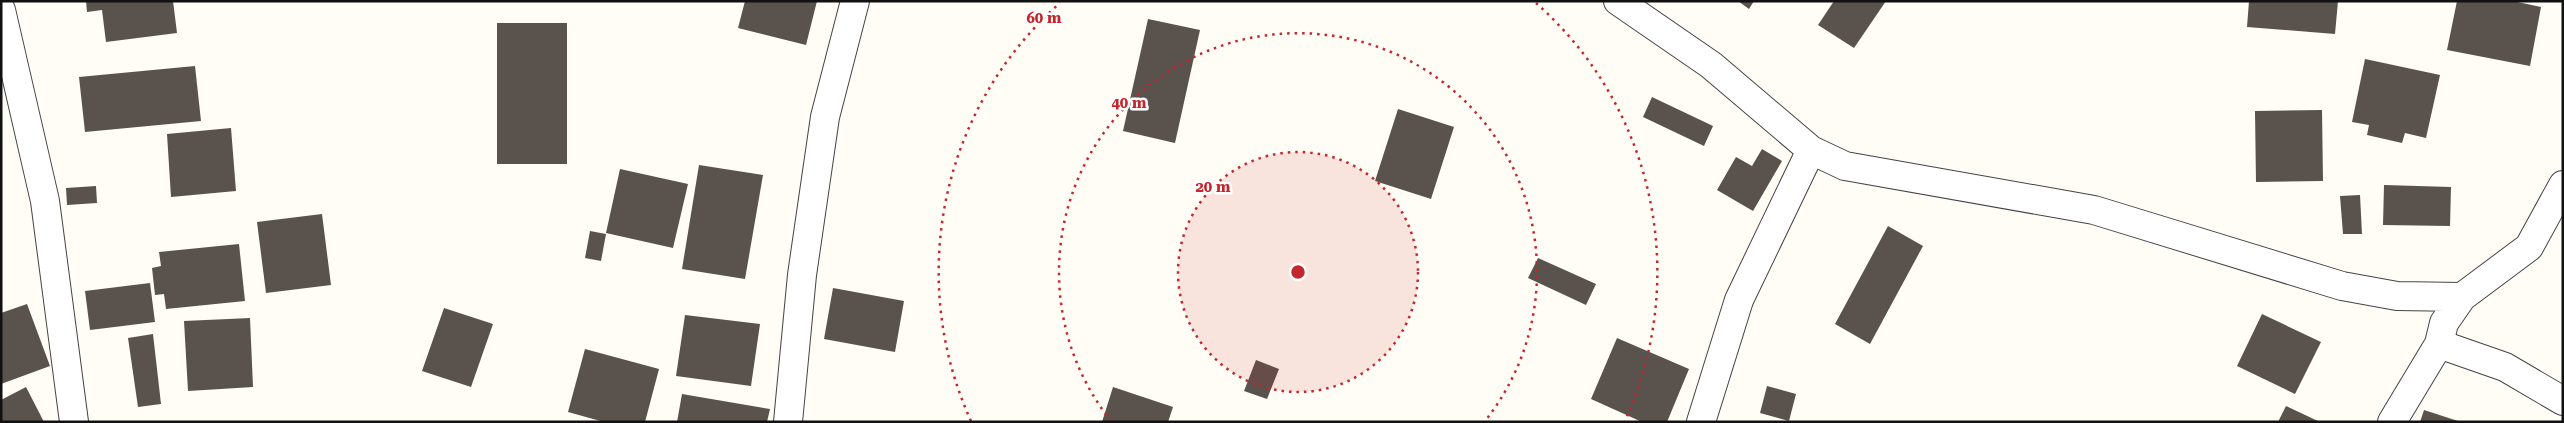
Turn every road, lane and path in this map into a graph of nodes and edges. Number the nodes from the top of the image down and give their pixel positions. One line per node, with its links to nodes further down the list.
1 (855, 1): 10 (street)
2 (1618, 1): 4 (street)
3 (1, 10): 9 (street)
4 (1812, 150): 6 (street); 11 (street)
5 (2563, 185): 6 (street)
6 (2462, 297): 7 (street)
7 (2439, 344): 8 (street); 12 (street)
8 (2563, 401)
9 (74, 422)
10 (788, 422)
11 (1700, 422)
12 (2392, 422)

